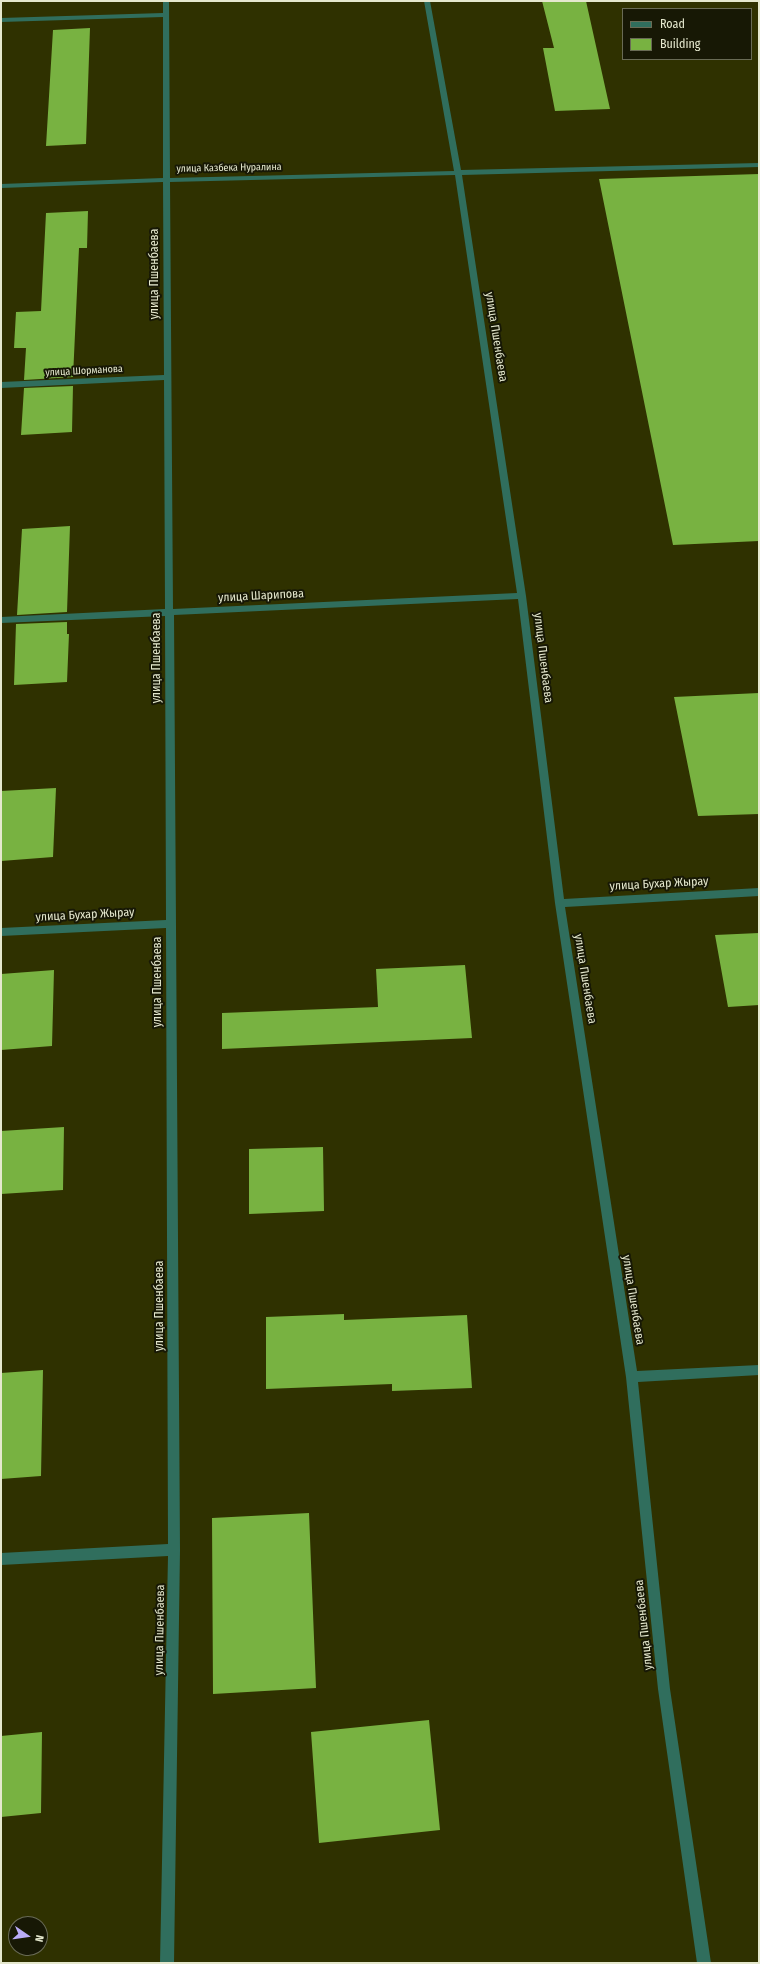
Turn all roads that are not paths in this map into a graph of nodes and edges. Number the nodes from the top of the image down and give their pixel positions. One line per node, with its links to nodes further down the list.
1 (166, 1): 3 (street, улица Пшенбаева)
2 (427, 1): 6 (street, улица Пшенбаева)
3 (166, 15): 4 (street); 7 (street, улица Пшенбаева)
4 (1, 20)
5 (759, 165): 6 (street, улица Казбека Нуралина)
6 (458, 173): 7 (street, улица Казбека Нуралина); 11 (street, улица Пшенбаева)
7 (167, 180): 8 (street, улица Казбека Нуралина); 9 (street, улица Пшенбаева)
8 (1, 186)
9 (168, 377): 10 (street, улица Шорманова); 12 (street, улица Пшенбаева)
10 (1, 385)
11 (522, 596): 12 (street, улица Шарипова); 15 (street, улица Пшенбаева)
12 (170, 612): 13 (street, улица Шарипова); 16 (street, улица Пшенбаева)
13 (1, 620)
14 (759, 892): 15 (street, улица Бухар Жырау)
15 (560, 902): 19 (street, улица Пшенбаева)
16 (171, 924): 17 (street, улица Бухар Жырау); 20 (street, улица Пшенбаева)
17 (1, 932)
18 (759, 1370): 19 (street)
19 (632, 1377): 23 (street, улица Пшенбаева)
20 (174, 1550): 21 (street); 22 (street, улица Пшенбаева)
21 (1, 1559)
22 (167, 1963)
23 (704, 1963)

